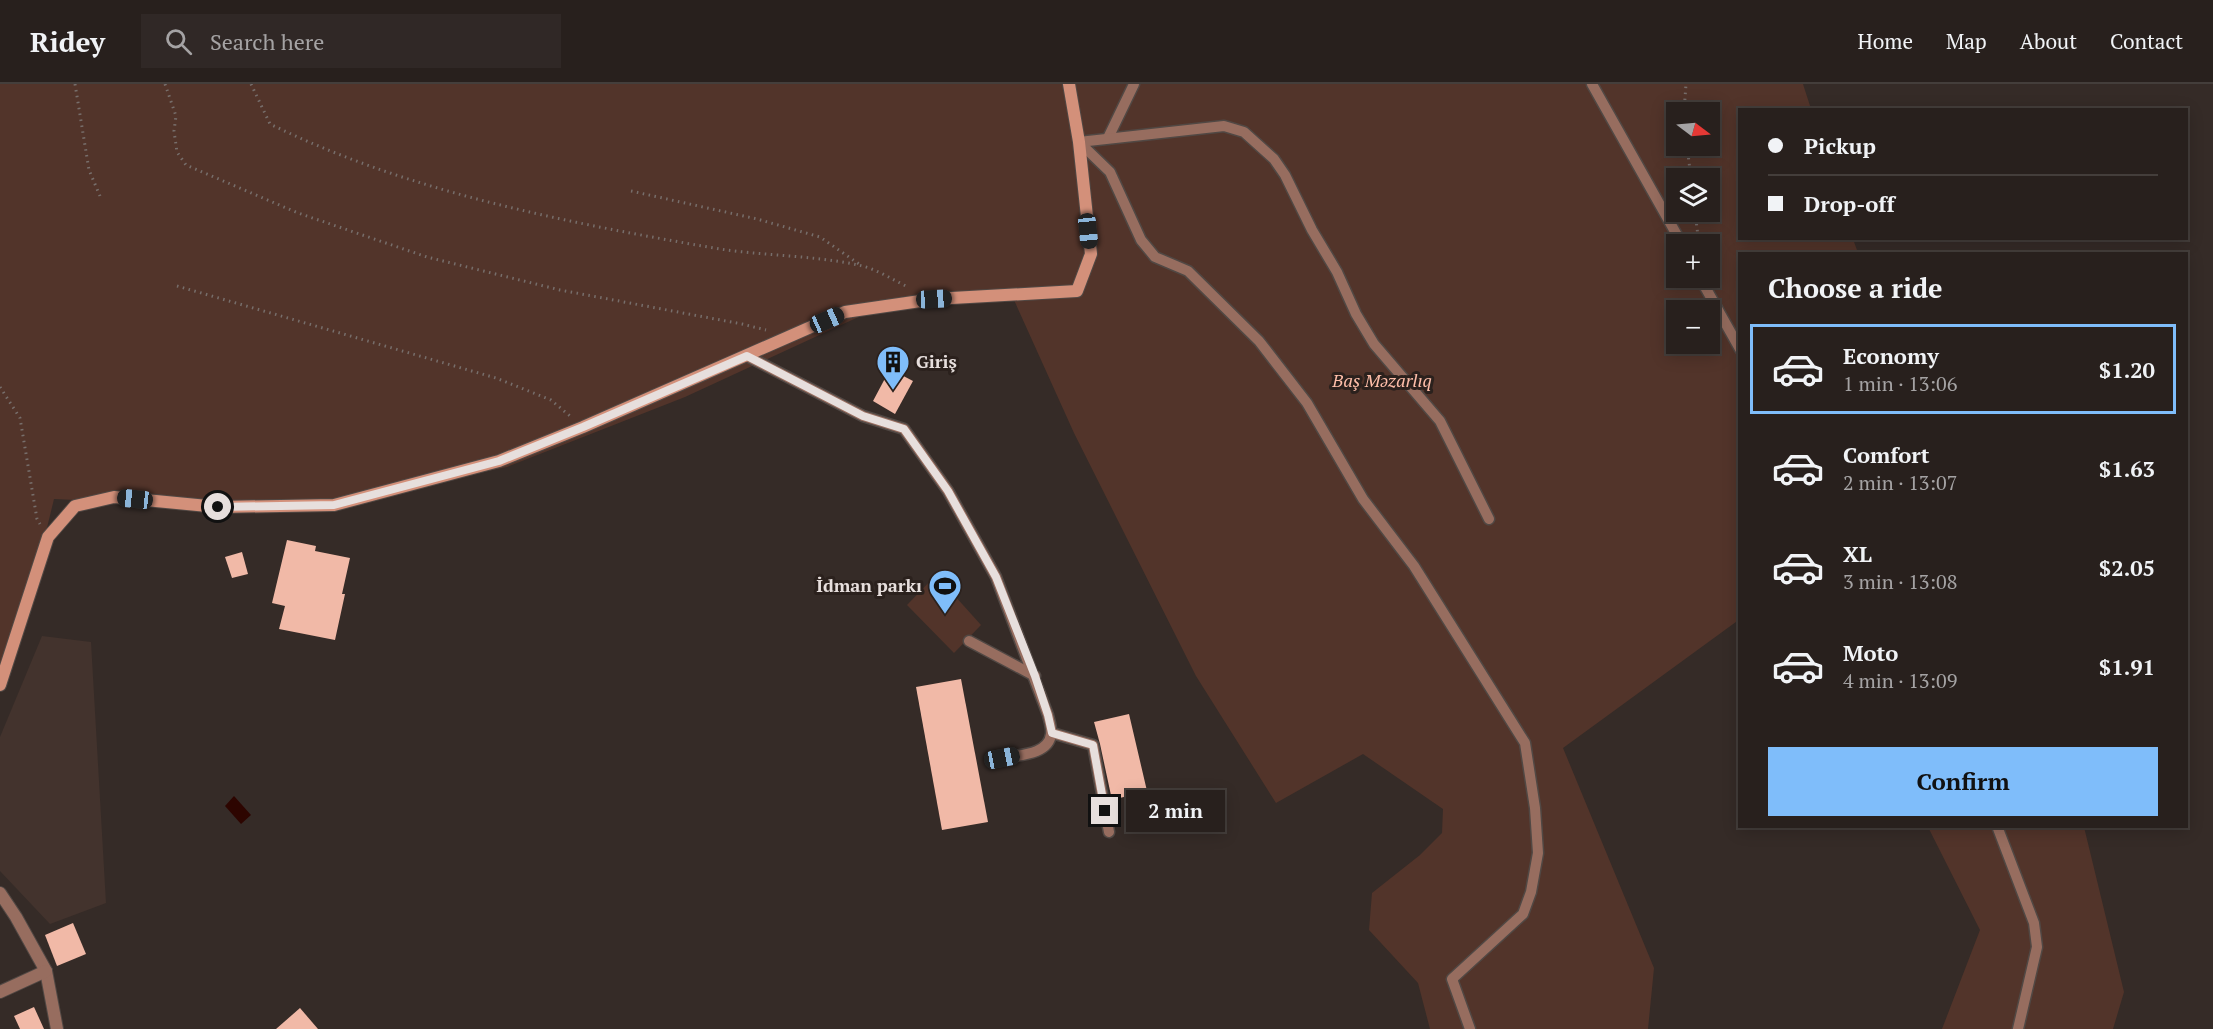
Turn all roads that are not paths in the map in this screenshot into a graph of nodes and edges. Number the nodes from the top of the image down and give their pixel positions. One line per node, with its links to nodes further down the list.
1 (1069, 84): 5 (street)
2 (1134, 84): 4 (lane)
3 (1592, 84): 6 (lane)
4 (1108, 138): 5 (lane); 10 (lane)
5 (1079, 142): 9 (street); 22 (lane)
6 (1676, 234)
7 (1706, 288): 8 (lane)
8 (1738, 345)
9 (747, 356): 12 (lane); 13 (street)
10 (1489, 519)
11 (969, 641): 12 (lane)
12 (1035, 676): 14 (lane)
13 (0, 685)
14 (1052, 733): 15 (lane); 17 (lane)
15 (1002, 758)
16 (1998, 828): 23 (lane)
17 (1109, 832)
18 (0, 893): 19 (street)
19 (46, 972): 20 (street); 21 (street)
20 (0, 992)
21 (57, 1029)
22 (1470, 1029)
23 (2018, 1029)

